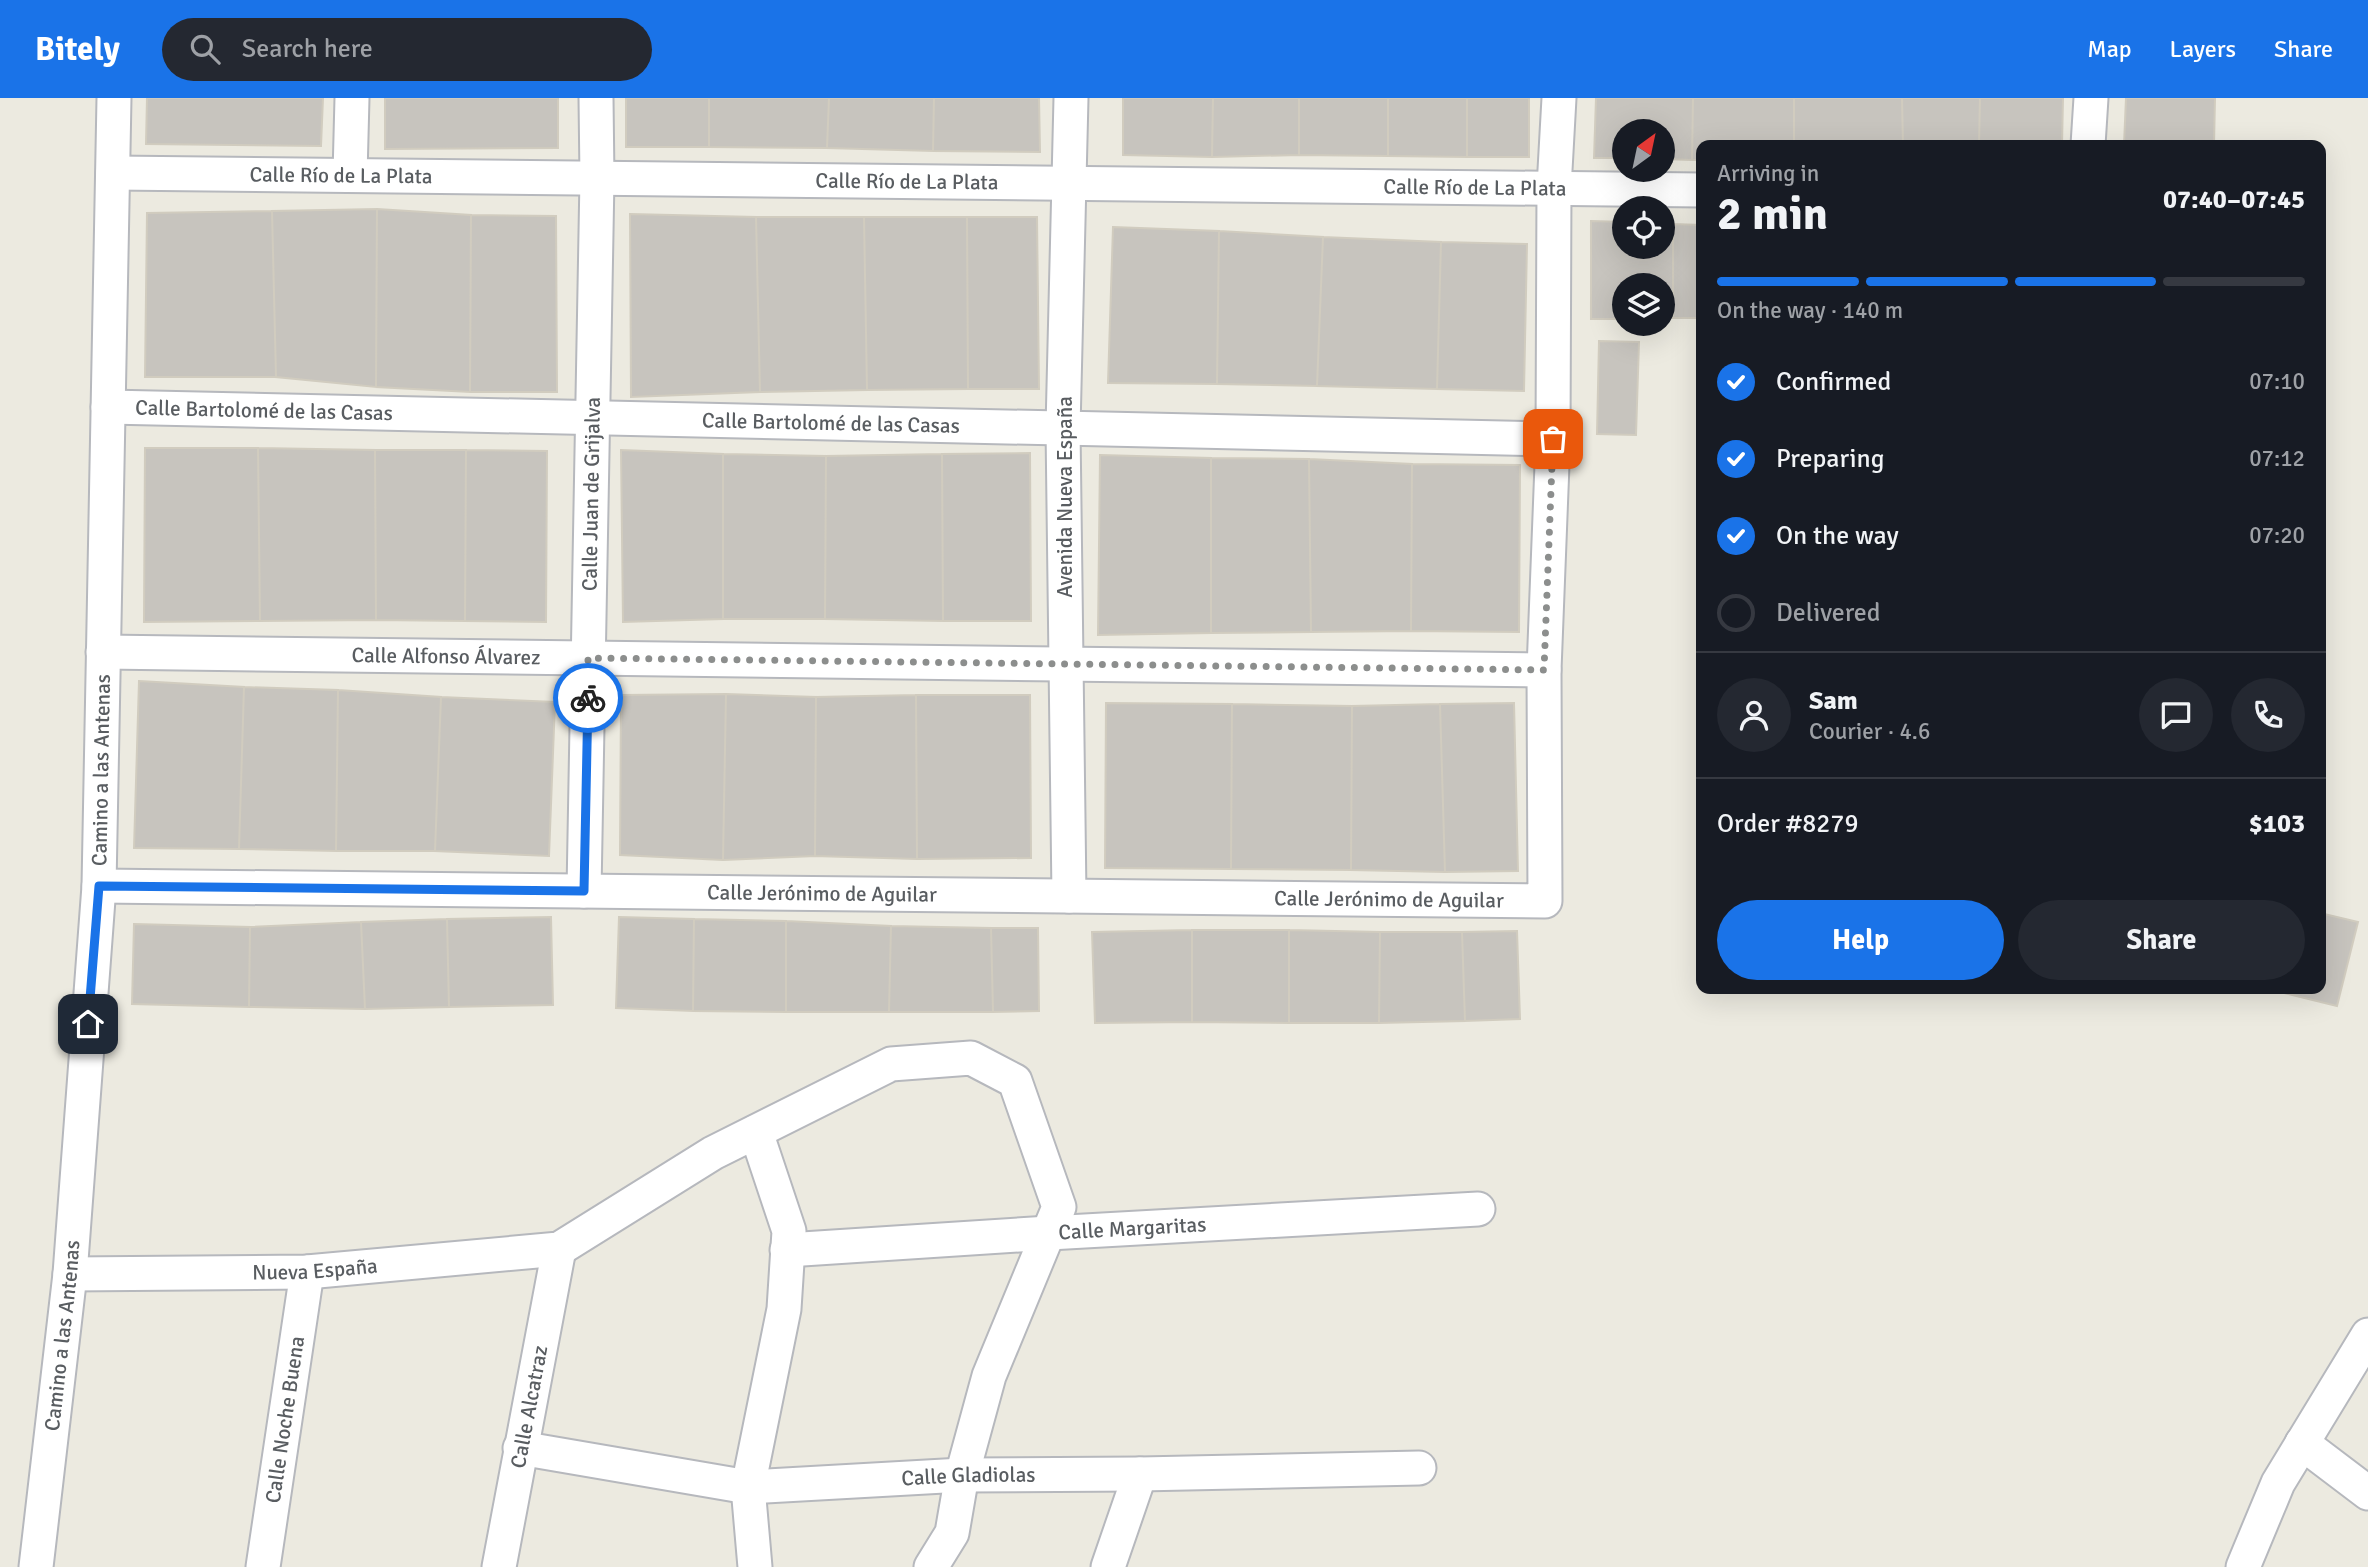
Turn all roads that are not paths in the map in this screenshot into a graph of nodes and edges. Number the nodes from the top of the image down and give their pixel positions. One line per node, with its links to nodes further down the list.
1 (114, 98): 8 (street, Camino a las Antenas)
2 (352, 98): 9 (street)
3 (596, 98): 10 (street, Calle Juan de Grijalva)
4 (1071, 98): 11 (street, Avenida Nueva España)
5 (1559, 98): 12 (street)
6 (2091, 98): 7 (street)
7 (2088, 140)
8 (113, 173): 9 (street, Calle Río de La Plata); 14 (street, Camino a las Antenas)
9 (351, 175): 10 (street, Calle Río de La Plata)
10 (597, 178): 11 (street, Calle Río de La Plata); 15 (street, Calle Juan de Grijalva)
11 (1069, 183): 12 (street, Calle Río de La Plata); 16 (street, Avenida Nueva España)
12 (1554, 188): 13 (street, Calle Río de La Plata); 17 (street)
13 (1696, 190)
14 (108, 407): 15 (street, Calle Bartolomé de las Casas); 18 (street, Camino a las Antenas)
15 (593, 418): 16 (street, Calle Bartolomé de las Casas); 19 (street, Calle Juan de Grijalva)
16 (1063, 429): 17 (street, Calle Bartolomé de las Casas); 20 (street, Avenida Nueva España)
17 (1553, 439): 21 (street)
18 (103, 652): 19 (street, Calle Alfonso Álvarez); 22 (street, Camino a las Antenas)
19 (588, 658): 20 (street, Calle Alfonso Álvarez); 23 (street, Calle Juan de Grijalva)
20 (1066, 664): 21 (street, Calle Alfonso Álvarez); 24 (street, Avenida Nueva España)
21 (1544, 670): 24 (street, Calle Jerónimo de Aguilar)
22 (99, 886): 23 (street, Calle Jerónimo de Aguilar); 31 (street, Camino a las Antenas)
23 (584, 891): 24 (street, Calle Jerónimo de Aguilar)
24 (1069, 896)
25 (756, 1132): 27 (street); 28 (street); 29 (street)
26 (1479, 1209): 27 (street, Calle Margaritas)
27 (1048, 1233): 29 (street, Calle Margaritas); 38 (street)
28 (559, 1249): 30 (street, Nueva España); 35 (street, Calle Alcatraz)
29 (788, 1250): 39 (street)
30 (307, 1272): 31 (street, Nueva España); 42 (street, Calle Noche Buena)
31 (70, 1274): 41 (street, Camino a las Antenas)
32 (2368, 1312): 33 (street)
33 (2362, 1345): 34 (street)
34 (2302, 1443): 40 (street); 47 (street)
35 (520, 1448): 39 (street, Calle Gladiolas); 43 (street, Calle Alcatraz)
36 (1419, 1468): 37 (street, Calle Gladiolas)
37 (1140, 1474): 38 (street, Calle Gladiolas); 46 (street)
38 (962, 1475): 39 (street, Calle Gladiolas); 45 (street)
39 (748, 1487): 44 (street)
40 (2368, 1493)
41 (36, 1567)
42 (263, 1567)
43 (499, 1567)
44 (755, 1567)
45 (932, 1567)
46 (1108, 1567)
47 (2243, 1567)

